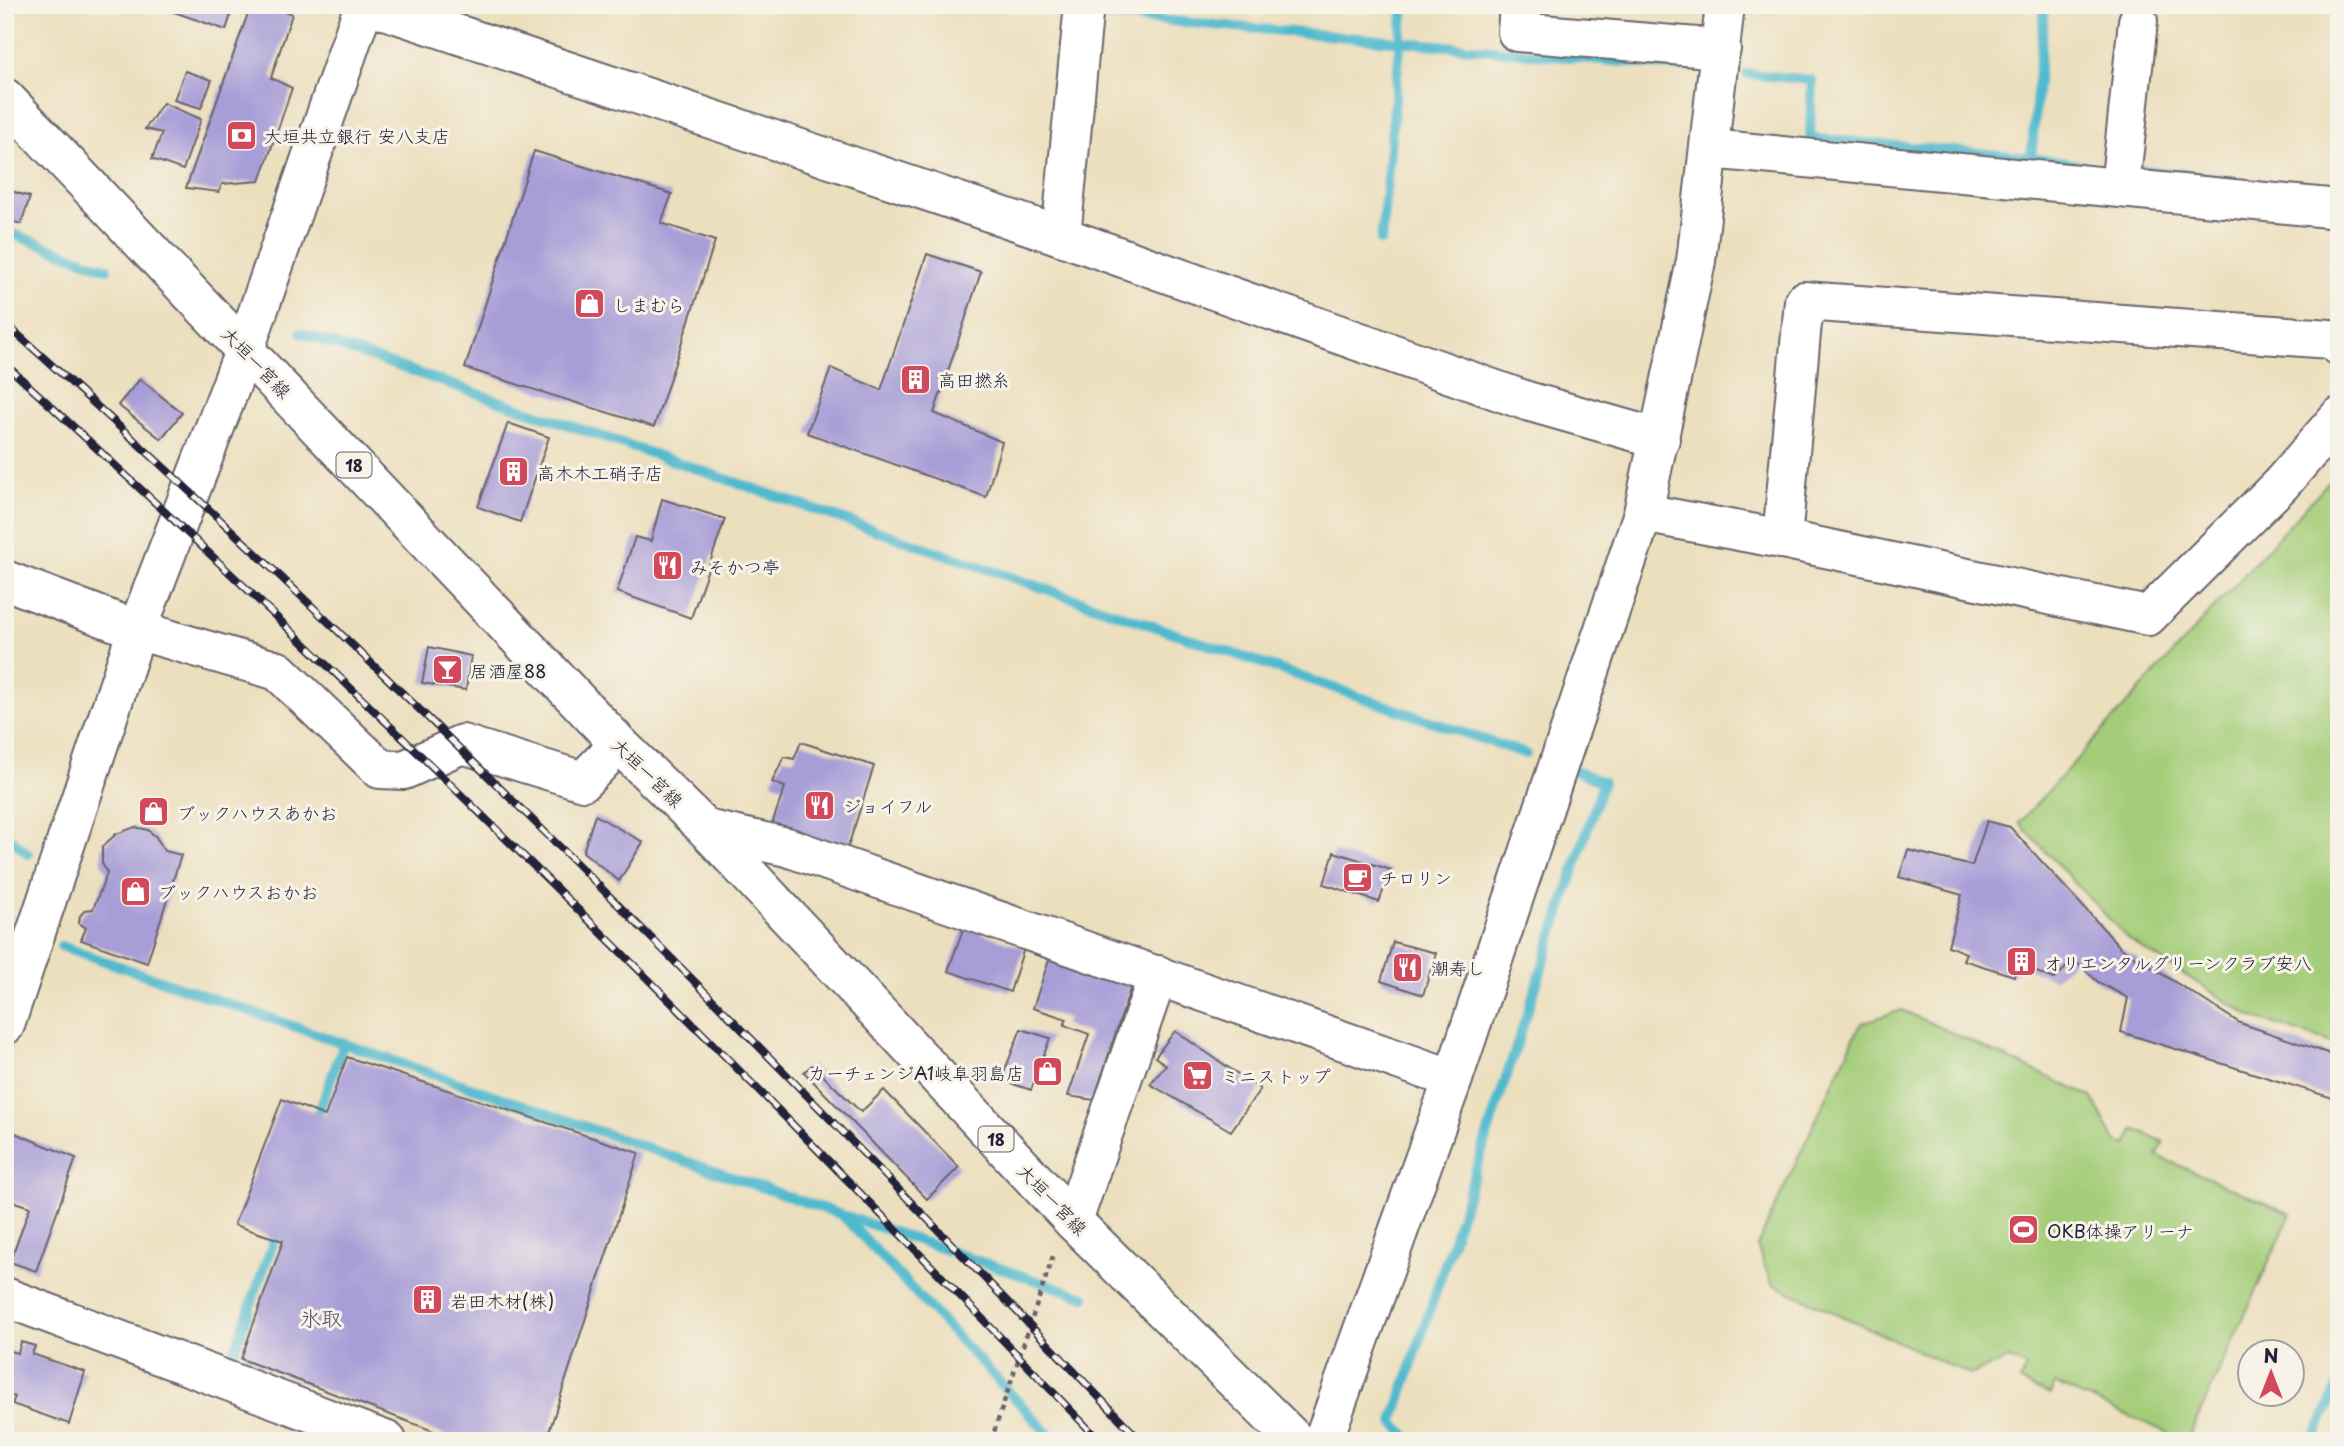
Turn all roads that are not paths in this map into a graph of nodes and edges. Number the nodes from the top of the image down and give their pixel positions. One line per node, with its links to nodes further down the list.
1 (364, 5): 14 (street)
2 (370, 5): 12 (street)
3 (1084, 5): 12 (street)
4 (1519, 5): 7 (street)
5 (1725, 5): 7 (street)
6 (2138, 21): 10 (street)
7 (1721, 49): 9 (street)
8 (5, 98): 14 (street, 大垣一宮線 / 18)
9 (1710, 149): 10 (street); 16 (street)
10 (2120, 187): 11 (street)
11 (2339, 209)
12 (1061, 236): 16 (street)
13 (2339, 346): 18 (street)
14 (244, 349): 20 (street); 21 (street, 大垣一宮線 / 18)
15 (2339, 417): 18 (street)
16 (1660, 439): 17 (street)
17 (1643, 513): 18 (street); 25 (street)
18 (1782, 539)
19 (5, 580): 20 (street)
20 (137, 630): 21 (street); 24 (street)
21 (619, 744): 22 (street, 大垣一宮線 / 18)
22 (706, 829): 23 (street); 26 (street, 大垣一宮線 / 18)
23 (1158, 975): 25 (street); 26 (street)
24 (5, 1025)
25 (1452, 1079): 30 (street)
26 (1073, 1222): 29 (street, 大垣一宮線 / 18)
27 (5, 1297): 28 (street)
28 (387, 1441)
29 (1296, 1441)
30 (1323, 1441)

